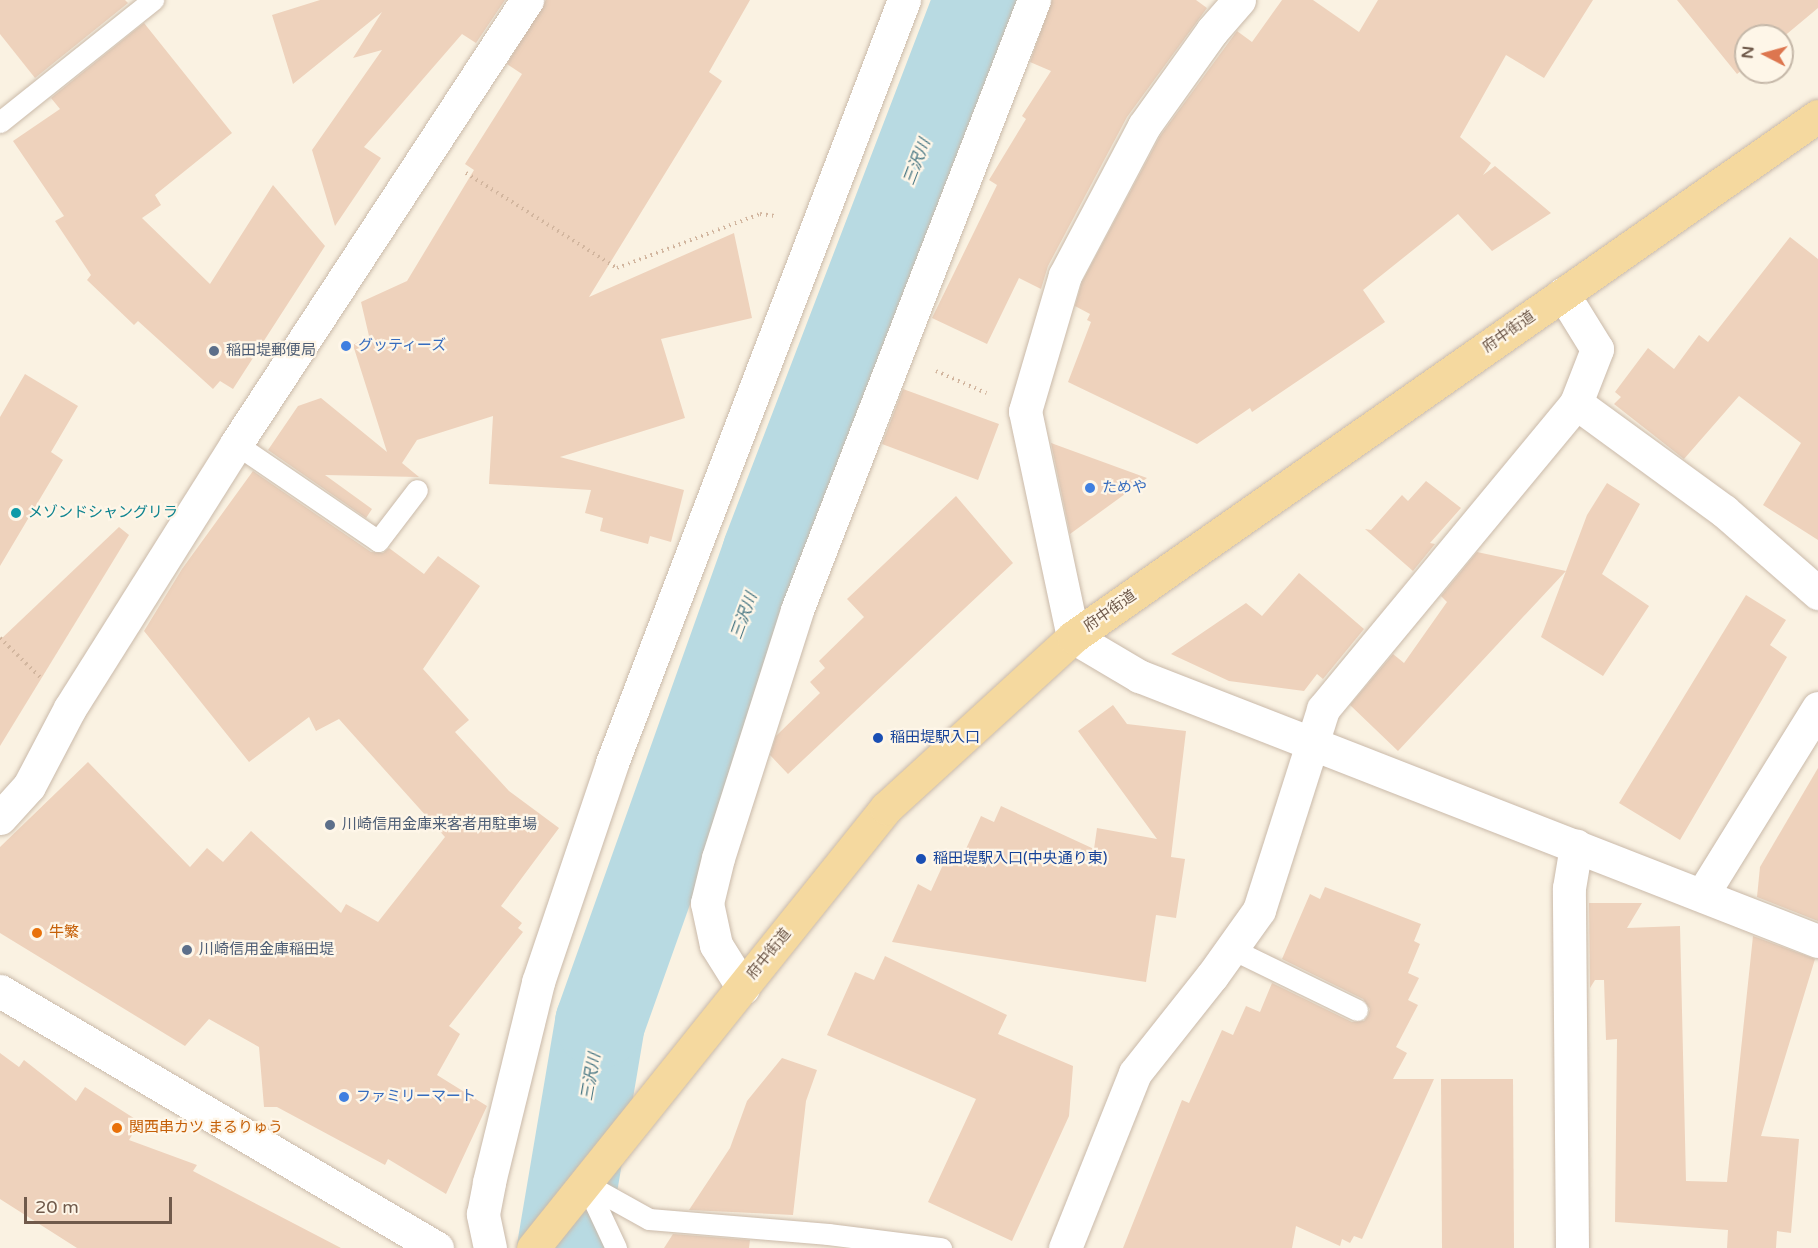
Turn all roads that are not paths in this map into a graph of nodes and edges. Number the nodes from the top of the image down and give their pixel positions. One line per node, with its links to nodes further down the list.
1 (153, 0): 7 (lane)
2 (527, 0): 10 (street)
3 (904, 0): 25 (street)
4 (1034, 0): 21 (street)
5 (1239, 0): 13 (street)
6 (1818, 116): 8 (main road, 府中街道)
7 (0, 122)
8 (1563, 294): 9 (street); 13 (main road, 府中街道)
9 (1576, 403): 12 (street); 15 (street)
10 (236, 444): 11 (lane); 16 (street)
11 (417, 490)
12 (1818, 593)
13 (1073, 637): 15 (street); 21 (main road, 府中街道)
14 (1818, 708): 18 (street)
15 (1312, 746): 17 (street); 20 (street)
16 (0, 818)
17 (1576, 846): 18 (street); 31 (street)
18 (1702, 895): 19 (street)
19 (1818, 941)
20 (1232, 949): 23 (lane); 30 (street)
21 (743, 988): 24 (main road, 府中街道)
22 (0, 991): 26 (street)
23 (1357, 1010)
24 (586, 1184): 27 (main road, 府中街道); 28 (lane); 29 (lane)
25 (487, 1233)
26 (437, 1248)
27 (533, 1248)
28 (616, 1248)
29 (941, 1248)
30 (1065, 1248)
31 (1572, 1248)

